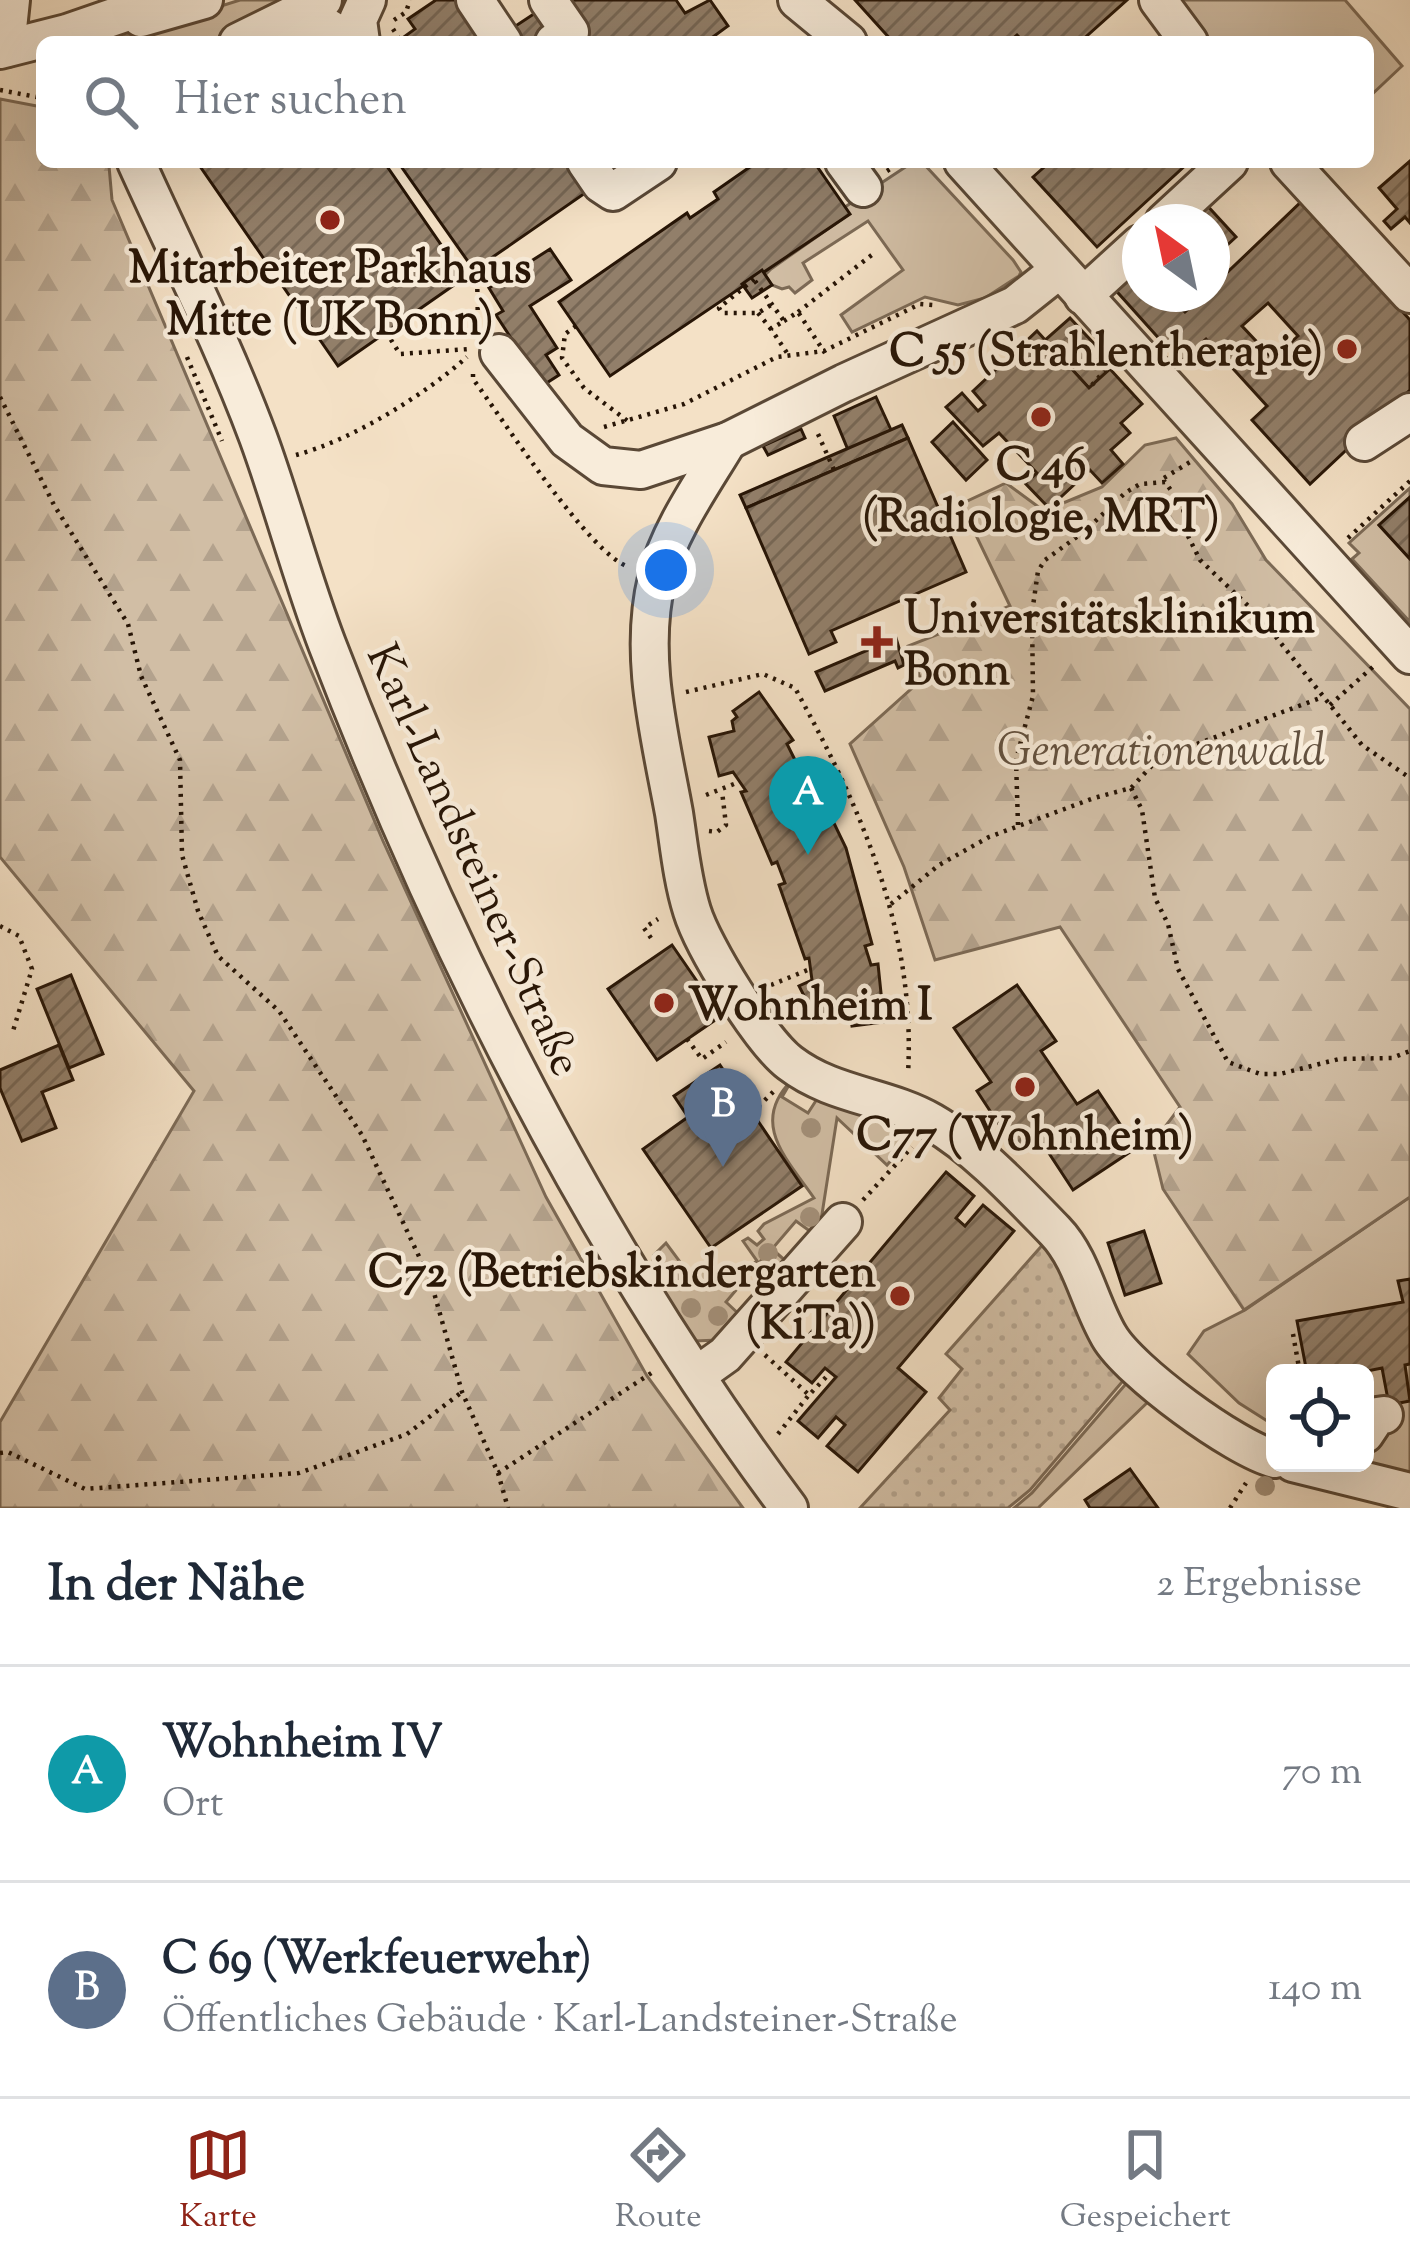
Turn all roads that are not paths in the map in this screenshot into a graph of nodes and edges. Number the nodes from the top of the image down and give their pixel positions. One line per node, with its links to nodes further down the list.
1 (11, 0): 20 (street)
2 (138, 0): 11 (street)
3 (163, 0): 11 (street)
4 (204, 0): 11 (street)
5 (323, 0): 12 (street)
6 (367, 0): 14 (street)
7 (475, 0): 15 (street)
8 (548, 0): 16 (street)
9 (797, 0): 17 (street)
10 (1158, 0): 18 (street)
11 (78, 33)
12 (254, 34): 13 (street)
13 (342, 36)
14 (361, 36)
15 (499, 36)
16 (564, 36)
17 (836, 36)
18 (1185, 36)
19 (36, 42): 20 (street)
20 (3, 49)
21 (139, 168): 37 (street, Karl-Landsteiner-Straße)
22 (590, 168): 23 (street)
23 (649, 168)
24 (968, 168): 29 (street)
25 (1222, 168): 27 (street)
26 (1294, 168): 30 (street)
27 (1184, 204)
28 (1122, 254): 29 (street)
29 (1071, 283): 33 (street); 35 (street)
30 (1410, 294)
31 (499, 353): 33 (street)
32 (1410, 412): 34 (street)
33 (728, 441): 38 (street)
34 (1364, 442)
35 (1392, 660)
36 (843, 1222): 37 (street)
37 (697, 1375): 41 (street, Karl-Landsteiner-Straße)
38 (1266, 1457)
39 (1350, 1472): 40 (street)
40 (1410, 1492)
41 (789, 1508)

